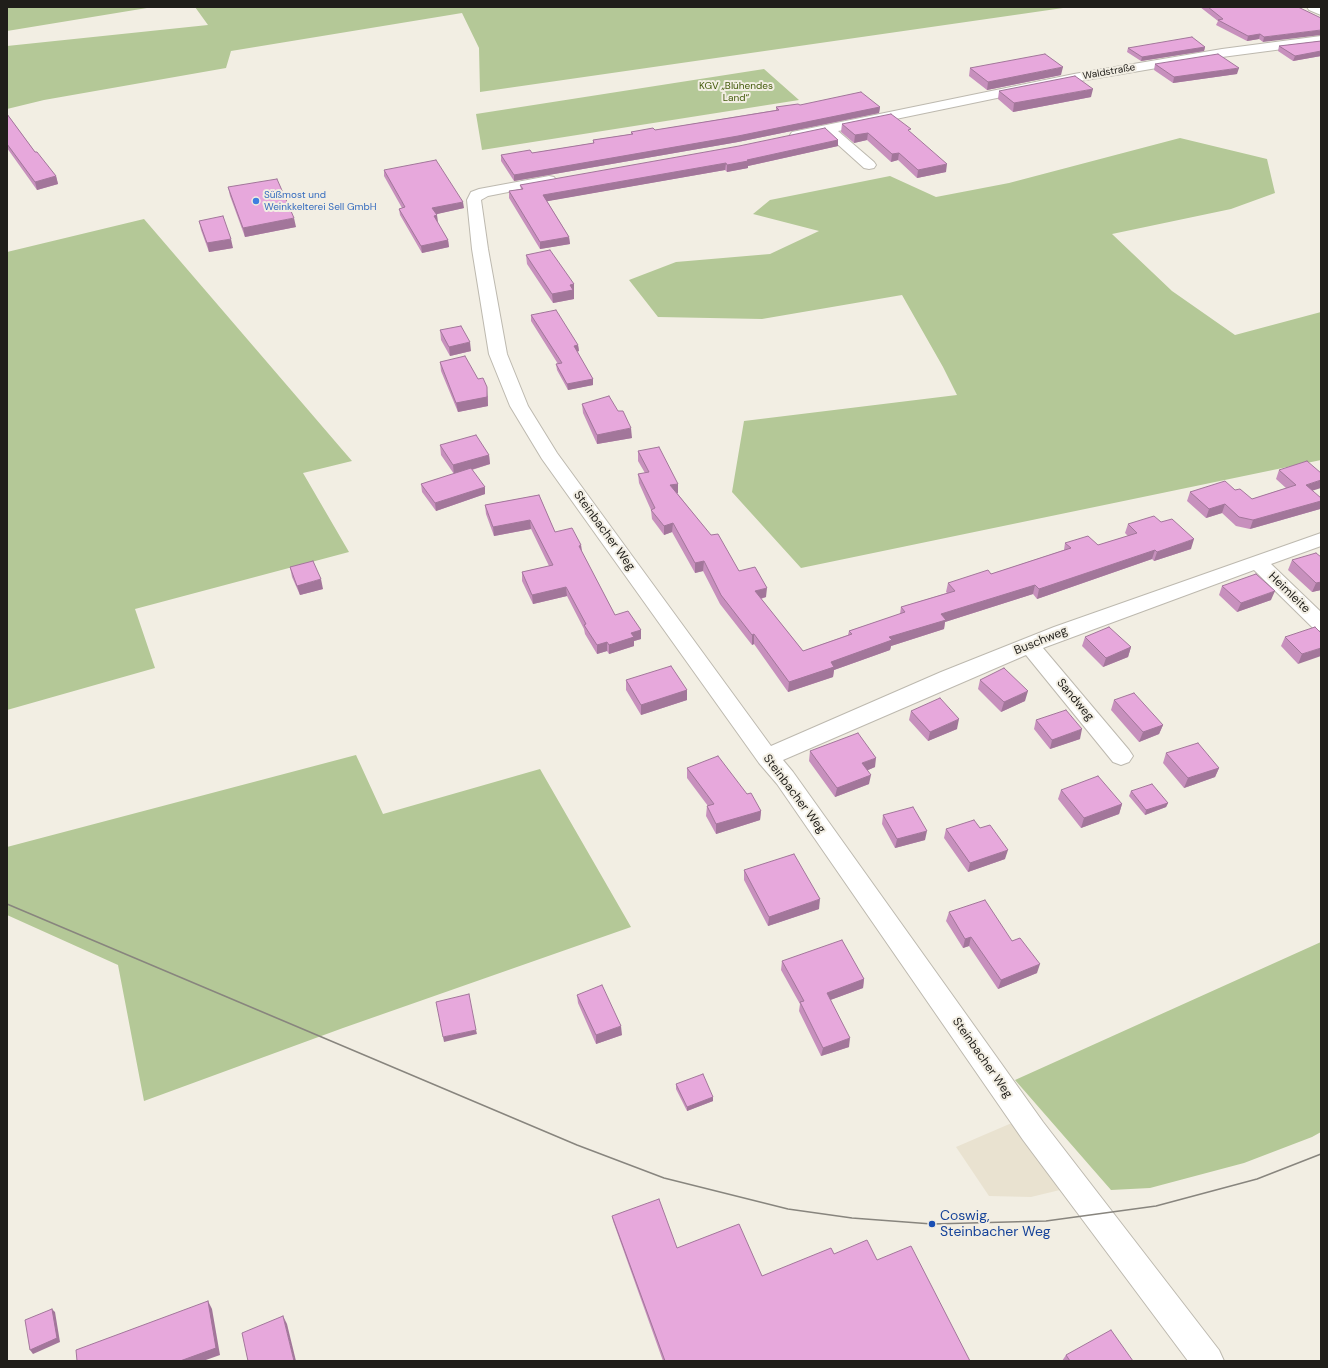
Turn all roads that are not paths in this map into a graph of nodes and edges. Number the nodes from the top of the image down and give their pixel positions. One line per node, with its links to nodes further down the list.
1 (1313, 7): 2 (street)
2 (1321, 11)
3 (1321, 40): 4 (street, Waldstraße)
4 (828, 129): 5 (street, Waldstraße); 6 (street)
5 (784, 138)
6 (869, 165)
7 (562, 178): 13 (street, Steinbacher Weg)
8 (1321, 539): 9 (street, Buschweg)
9 (1257, 562): 10 (street, Heimleite); 11 (street, Buschweg)
10 (1321, 624)
11 (1029, 645): 12 (street, Sandweg); 13 (street, Buschweg)
12 (1121, 756)
13 (767, 757): 14 (street, Steinbacher Weg)
14 (1208, 1361)

